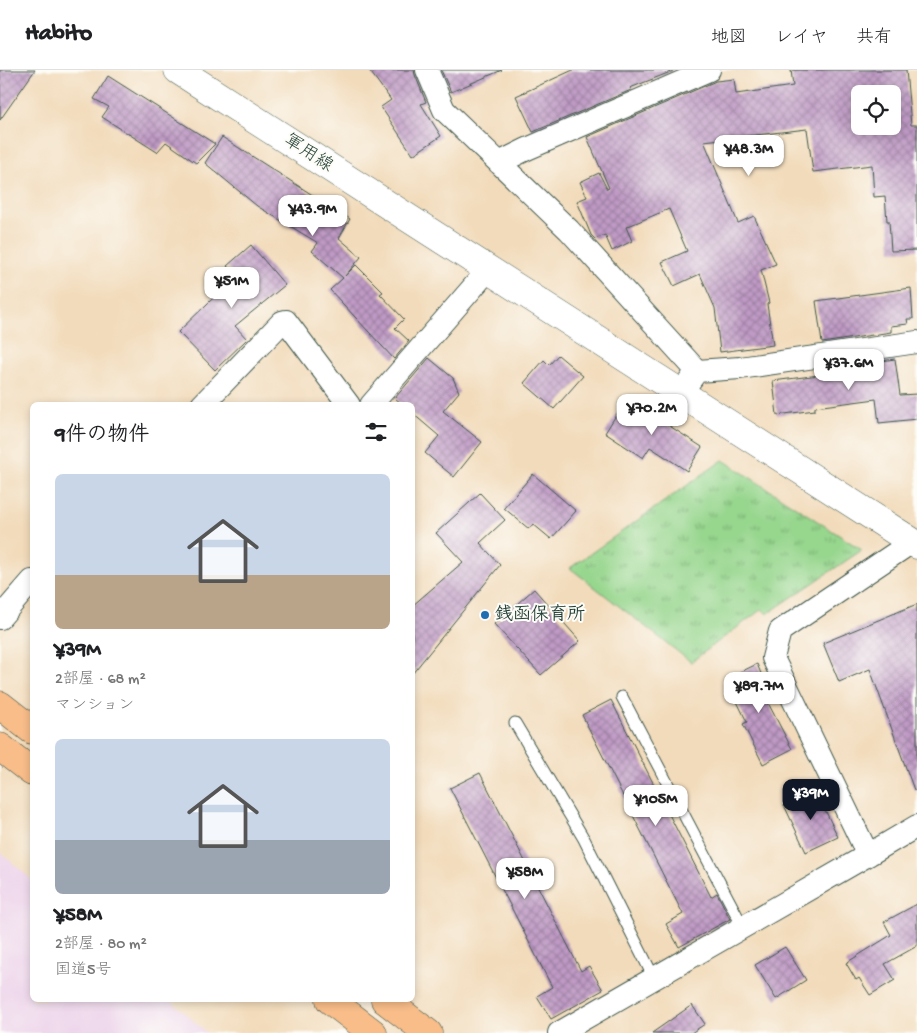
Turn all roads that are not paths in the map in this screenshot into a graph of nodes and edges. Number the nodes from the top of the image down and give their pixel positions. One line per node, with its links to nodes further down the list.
1 (178, 70): 5 (street, 軍用線)
2 (427, 70): 4 (street)
3 (709, 70): 4 (street)
4 (499, 163): 7 (street)
5 (488, 270): 8 (street, 軍用線); 11 (street)
6 (917, 342): 7 (street)
7 (697, 371): 8 (street)
8 (681, 394): 12 (street, 軍用線)
9 (205, 402): 10 (street)
10 (347, 402)
11 (374, 402)
12 (915, 543): 22 (street)
13 (30, 583): 14 (street)
14 (0, 618)
15 (622, 697): 23 (lane)
16 (0, 705): 18 (highway)
17 (515, 723): 24 (lane)
18 (30, 728)
19 (0, 747): 20 (highway)
20 (30, 770)
21 (917, 826): 22 (street)
22 (868, 855): 23 (street)
23 (743, 927): 24 (street)
24 (654, 978): 29 (street)
25 (333, 1002): 27 (highway)
26 (388, 1002): 28 (highway)
27 (373, 1033)
28 (428, 1033)
29 (559, 1033)

